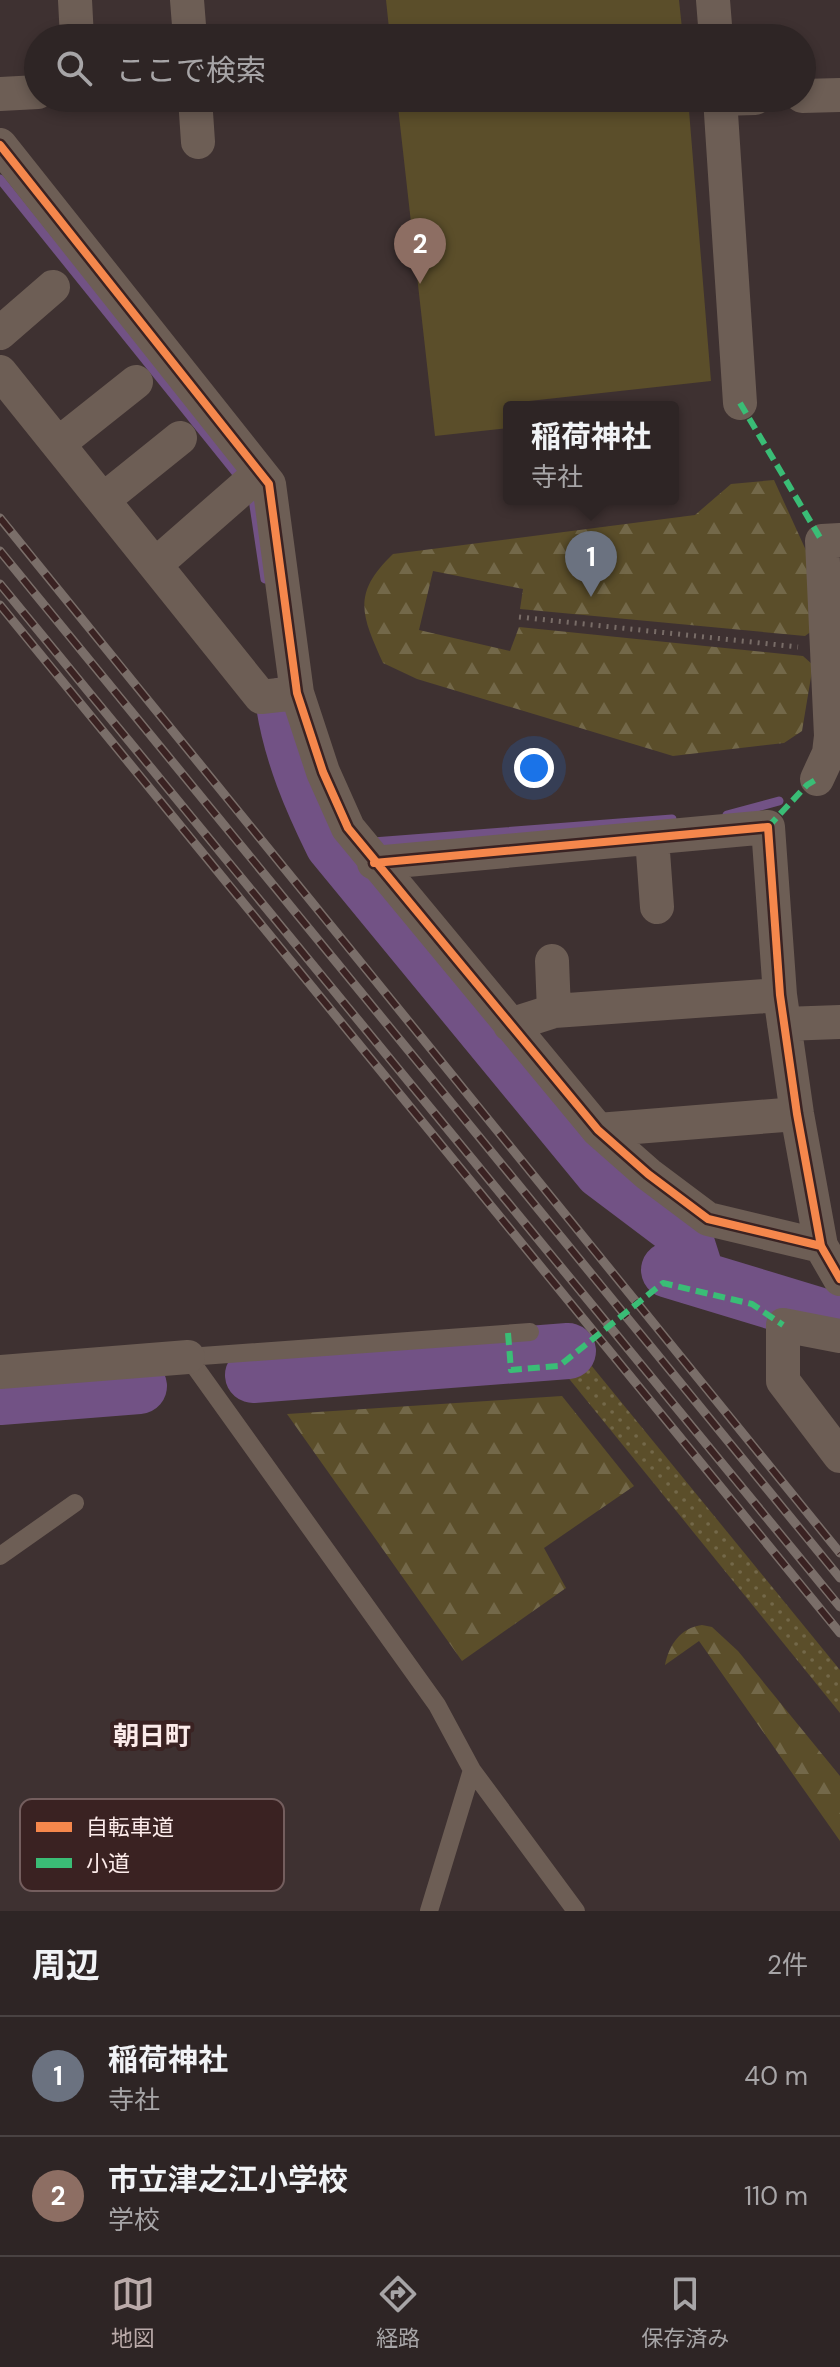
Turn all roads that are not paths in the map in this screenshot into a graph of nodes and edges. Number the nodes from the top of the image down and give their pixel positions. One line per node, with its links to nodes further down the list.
1 (75, 0): 4 (street)
2 (187, 0): 5 (street)
3 (713, 0): 6 (street)
4 (76, 24)
5 (189, 24)
6 (715, 24)
7 (24, 93): 8 (street)
8 (0, 94)
9 (840, 95): 10 (street)
10 (816, 96)
11 (196, 112): 13 (street)
12 (721, 112): 19 (street)
13 (198, 142)
14 (0, 145): 22 (street)
15 (53, 287): 16 (street)
16 (0, 333)
17 (0, 372): 21 (street)
18 (136, 382): 21 (street)
19 (740, 403)
20 (180, 438): 23 (street)
21 (58, 444): 23 (street)
22 (260, 473): 25 (street); 26 (street)
23 (103, 500): 25 (street)
24 (840, 540): 27 (street)
25 (155, 565): 26 (street)
26 (297, 693): 29 (street)
27 (817, 779)
28 (652, 838): 29 (street); 30 (street); 32 (street)
29 (374, 863): 35 (street)
30 (657, 907)
31 (552, 961): 33 (street)
32 (782, 1010): 33 (street); 34 (street); 36 (street)
33 (554, 1011): 35 (street)
34 (840, 1022)
35 (510, 1025): 37 (street)
36 (797, 1114): 37 (street); 38 (street)
37 (598, 1130): 38 (street)
38 (821, 1246): 39 (street)
39 (840, 1279)
40 (530, 1332): 42 (lane)
41 (840, 1336): 44 (street)
42 (188, 1357): 43 (street); 48 (lane)
43 (0, 1372)
44 (828, 1424): 45 (street)
45 (840, 1456)
46 (75, 1503): 47 (lane)
47 (0, 1556)
48 (472, 1770): 49 (lane); 50 (lane)
49 (429, 1911)
50 (576, 1911)

